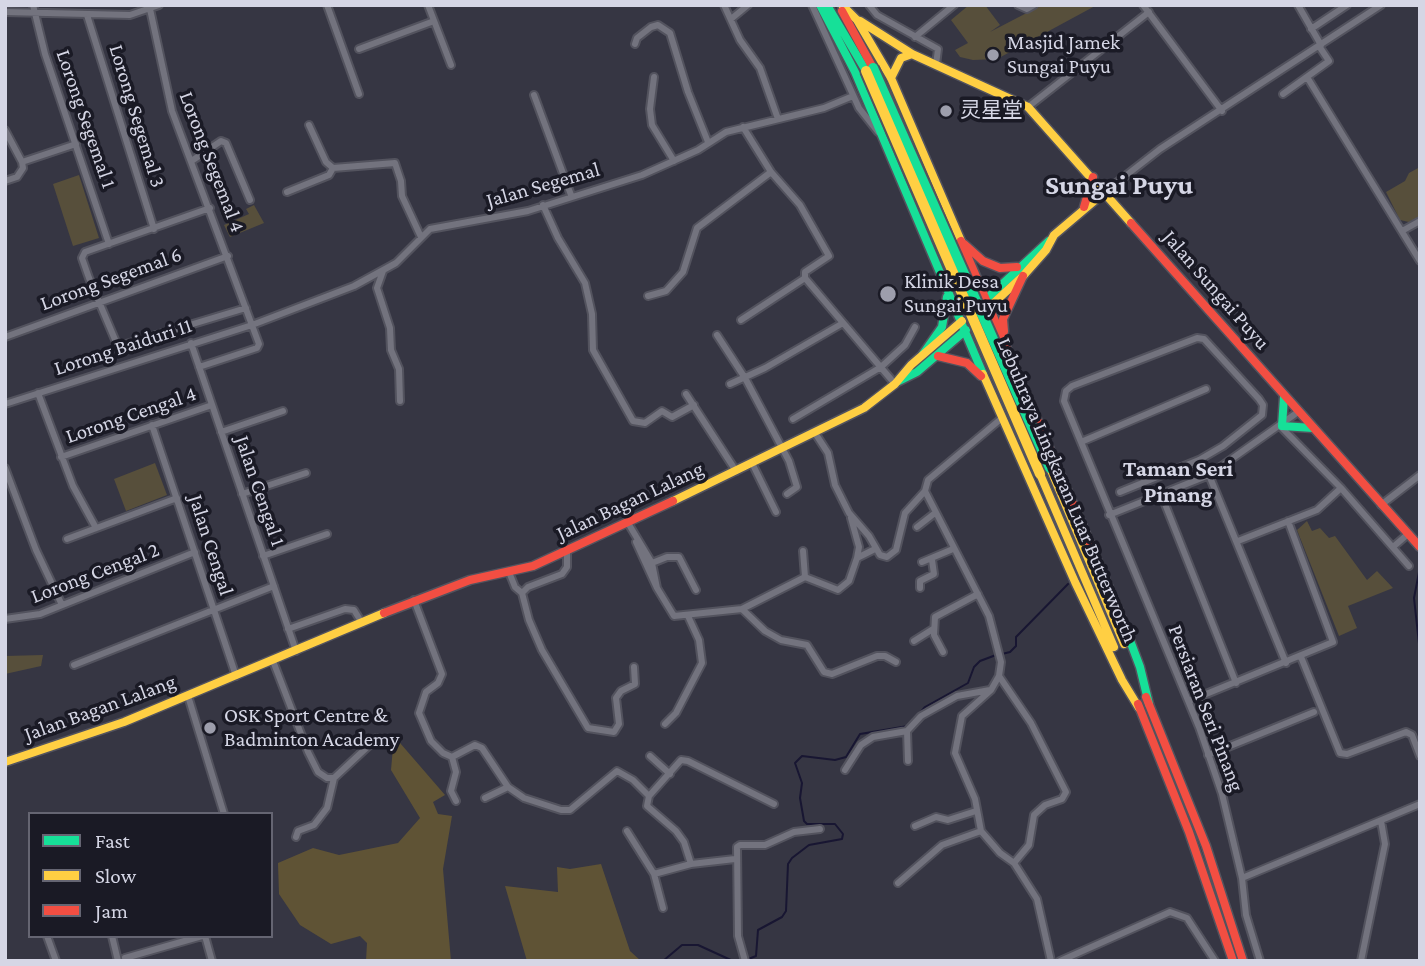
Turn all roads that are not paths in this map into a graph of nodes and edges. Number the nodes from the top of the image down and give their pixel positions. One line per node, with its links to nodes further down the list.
1 (159, 5): 19 (street)
2 (327, 5): 38 (street)
3 (428, 5): 25 (street)
4 (724, 5): 23 (street)
5 (748, 5): 23 (street)
6 (812, 5): 41 (street)
7 (820, 5): 48 (main road)
8 (827, 5): 34 (main road, Lebuhraya Lingkaran Luar Butterworth)
9 (841, 5): 24 (main road); 34 (main road, Lebuhraya Lingkaran Luar Butterworth)
10 (869, 5): 27 (street)
11 (954, 5): 27 (street)
12 (1034, 5): 17 (street)
13 (1143, 5): 21 (street)
14 (1298, 5): 26 (street)
15 (1347, 5): 26 (street)
16 (1381, 5): 29 (street)
17 (1020, 7)
18 (33, 9): 20 (street); 22 (street); 50 (street, Lorong Segemal 1)
19 (150, 9): 22 (street); 51 (street, Lorong Segemal 4)
20 (5, 12)
21 (1149, 12): 42 (street); 43 (street)
22 (87, 15): 67 (street, Lorong Segemal 3)
23 (731, 19): 44 (street)
24 (857, 20): 31 (main road, Jalan Sungai Puyu); 37 (main road)
25 (434, 21): 30 (street); 32 (street)
26 (1311, 29): 29 (street)
27 (915, 37): 33 (street)
28 (635, 44): 49 (street)
29 (1320, 45): 36 (street); 43 (street)
30 (359, 49)
31 (912, 54): 33 (main road, Jalan Sungai Puyu); 37 (main road)
32 (451, 65)
33 (936, 65): 42 (main road, Jalan Sungai Puyu)
34 (869, 69): 197 (main road, Lebuhraya Lingkaran Luar Butterworth, bridge)
35 (654, 77): 52 (street)
36 (1307, 77): 39 (street); 68 (street)
37 (891, 78): 70 (main road)
38 (359, 94)
39 (1283, 94)
40 (534, 95): 60 (street)
41 (853, 96): 44 (street, Jalan Segemal); 48 (street)
42 (1028, 107): 56 (main road, Jalan Sungai Puyu)
43 (1222, 111): 58 (street)
44 (778, 119): 46 (street, Jalan Segemal)
45 (309, 125): 54 (street)
46 (744, 127): 49 (street, Jalan Segemal); 55 (street)
47 (5, 130): 53 (street)
48 (882, 136): 79 (main road)
49 (708, 142): 52 (street, Jalan Segemal)
50 (76, 144): 53 (street); 71 (street, Lorong Segemal 1)
51 (192, 160): 61 (street); 65 (street, Lorong Segemal 4)
52 (674, 161): 60 (street, Jalan Segemal)
53 (23, 165): 57 (street)
54 (332, 167): 59 (street); 69 (street)
55 (771, 172): 77 (street); 81 (street)
56 (1093, 177): 58 (main road, Jalan Sungai Puyu); 64 (main road)
57 (5, 181)
58 (1105, 191): 62 (main road, Jalan Sungai Puyu); 64 (main road, Jalan Bagan Lalang)
59 (287, 192)
60 (571, 195): 63 (street, Jalan Segemal)
61 (250, 200)
62 (1115, 201): 64 (main road); 106 (main road, Jalan Sungai Puyu)
63 (543, 205): 69 (street, Jalan Segemal); 110 (street)
64 (1084, 207): 76 (main road, Jalan Bagan Lalang)
65 (210, 208): 67 (street); 72 (street, Lorong Segemal 4)
66 (1420, 221): 68 (street)
67 (155, 229): 71 (street)
68 (1402, 231): 73 (street)
69 (421, 237): 75 (street, Jalan Segemal)
70 (962, 242): 74 (main road); 76 (main road)
71 (109, 244): 82 (street)
72 (228, 256): 82 (street, Lorong Segemal 6); 84 (street, Lorong Segemal 4)
73 (1420, 261)
74 (971, 263): 79 (main road); 83 (main road)
75 (383, 271): 78 (street, Jalan Segemal); 80 (street)
76 (1020, 271): 83 (main road, Jalan Bagan Lalang); 93 (main road)
77 (805, 278): 85 (street); 86 (street)
78 (365, 281): 80 (street); 87 (street, Jalan Segemal)
79 (945, 284): 89 (main road); 94 (main road)
80 (377, 288): 107 (street)
81 (648, 296)
82 (99, 301): 84 (street); 91 (street, Lorong Segemal 6)
83 (988, 303): 89 (main road, Jalan Bagan Lalang); 93 (main road)
84 (246, 308): 87 (street, Lorong Segemal 4)
85 (741, 320)
86 (843, 323): 98 (street); 99 (street)
87 (252, 325): 92 (street, Lorong Baiduri 11); 97 (street)
88 (915, 327): 98 (street)
89 (962, 327): 94 (main road, Jalan Bagan Lalang); 95 (main road, Jalan Bagan Lalang); 96 (main road)
90 (717, 335): 99 (street)
91 (5, 337)
92 (191, 343): 97 (street, Jalan Cengal 1); 104 (street, Lorong Baiduri 11)
93 (1009, 352): 96 (main road); 197 (main road)
94 (923, 354): 100 (main road, Jalan Bagan Lalang)
95 (938, 356): 100 (main road, Jalan Bagan Lalang); 102 (main road)
96 (979, 366): 102 (main road)
97 (199, 367): 109 (street, Jalan Cengal 1)
98 (881, 367): 100 (street); 114 (street)
99 (745, 378): 101 (street); 121 (street)
100 (897, 382): 119 (main road, Jalan Bagan Lalang)
101 (730, 384)
102 (987, 384): 113 (main road)
103 (1206, 389): 120 (street)
104 (38, 393): 108 (street, Lorong Baiduri 11); 122 (street)
105 (687, 394): 110 (street)
106 (1284, 397): 112 (main road, Jalan Sungai Puyu); 116 (main road)
107 (400, 401)
108 (5, 404)
109 (212, 405): 115 (street, Lorong Cengal 4); 118 (street, Jalan Cengal 1)
110 (694, 405): 126 (street)
111 (283, 411): 118 (street)
112 (1298, 412): 116 (street); 117 (main road, Jalan Sungai Puyu)
113 (1002, 418): 132 (street); 197 (main road)
114 (793, 419)
115 (152, 425): 122 (street, Lorong Cengal 4); 137 (street, Jalan Cengal)
116 (1282, 427): 117 (main road); 128 (street); 131 (street)
117 (1313, 428): 138 (main road, Jalan Sungai Puyu)
118 (221, 432): 134 (street, Jalan Cengal 1)
119 (815, 433): 121 (main road, Jalan Bagan Lalang); 140 (street)
120 (1081, 442): 125 (street, Persiaran Seri Pinang); 142 (street, Persiaran Seri Pinang)
121 (783, 449): 123 (main road, Jalan Bagan Lalang); 135 (street)
122 (61, 457): 146 (street)
123 (752, 463): 126 (main road, Jalan Bagan Lalang); 139 (street)
124 (5, 468): 174 (street)
125 (1179, 468): 130 (street); 133 (street)
126 (736, 471): 144 (main road, Jalan Bagan Lalang)
127 (306, 473): 134 (street)
128 (1209, 475): 130 (street); 151 (street)
129 (1420, 475): 138 (street)
130 (1185, 484): 136 (street)
131 (1341, 488): 143 (street); 152 (street)
132 (925, 491): 141 (street); 154 (street)
133 (1120, 492)
134 (242, 494): 159 (street, Jalan Cengal 1)
135 (787, 494)
136 (1161, 494): 142 (street); 193 (street)
137 (177, 498): 146 (street); 157 (street, Jalan Cengal)
138 (1381, 505): 148 (main road, Jalan Sungai Puyu)
139 (776, 512)
140 (849, 513): 154 (street); 160 (street)
141 (935, 513): 145 (street); 155 (street)
142 (1109, 515): 196 (street, Persiaran Seri Pinang)
143 (1288, 521): 151 (street); 185 (street)
144 (628, 523): 150 (street); 158 (main road, Jalan Bagan Lalang)
145 (917, 527)
146 (96, 528): 149 (street)
147 (327, 534): 159 (street)
148 (1408, 534): 152 (street); 153 (main road, Jalan Sungai Puyu)
149 (67, 539)
150 (635, 539): 163 (street); 168 (street)
151 (1238, 541): 188 (street)
152 (1393, 547): 164 (street)
153 (1420, 547)
154 (875, 549): 160 (street)
155 (953, 549): 161 (street); 172 (street)
156 (803, 551): 166 (street)
157 (195, 552): 174 (street, Lorong Cengal 2); 175 (street, Jalan Cengal)
158 (566, 552): 165 (main road, Jalan Bagan Lalang); 171 (street)
159 (263, 555): 167 (street, Jalan Cengal 1)
160 (857, 558): 166 (street)
161 (932, 560): 162 (street); 169 (street)
162 (922, 562)
163 (652, 564): 168 (street); 170 (street)
164 (1409, 566)
165 (509, 572): 171 (street); 173 (main road, Jalan Bagan Lalang)
166 (805, 578): 176 (street)
167 (274, 586): 175 (street); 180 (street, Jalan Cengal 1)
168 (657, 588): 177 (street)
169 (920, 588)
170 (696, 590)
171 (523, 593): 190 (street)
172 (978, 594): 181 (street); 192 (street)
173 (414, 600): 179 (main road, Jalan Bagan Lalang); 205 (street)
174 (62, 605): 178 (street, Lorong Cengal 2)
175 (214, 608): 189 (street); 191 (street, Jalan Cengal)
176 (742, 609): 177 (street); 187 (street)
177 (688, 616): 199 (street)
178 (5, 619)
179 (362, 623): 180 (street); 183 (main road, Jalan Bagan Lalang)
180 (288, 629): 183 (street, Jalan Cengal 1)
181 (933, 629): 182 (street); 184 (street)
182 (914, 641)
183 (296, 651): 186 (main road, Jalan Bagan Lalang)
184 (943, 652)
185 (1301, 657): 188 (street); 204 (street)
186 (272, 662): 191 (main road, Jalan Bagan Lalang); 210 (street)
187 (896, 662)
188 (1286, 663): 193 (street)
189 (74, 664)
190 (634, 667)
191 (236, 676): 195 (main road, Jalan Bagan Lalang)
192 (999, 676): 194 (street); 226 (street)
193 (1236, 683): 196 (street)
194 (991, 690): 200 (street); 217 (street)
195 (188, 696): 207 (main road, Jalan Bagan Lalang); 218 (street)
196 (1189, 701): 202 (street, Persiaran Seri Pinang)
197 (1144, 706): 243 (main road, Lebuhraya Lingkaran Luar Butterworth); 244 (main road, Lebuhraya Lingkaran Luar Butterworth)
198 (1314, 712): 202 (street)
199 (665, 724)
200 (907, 732): 206 (street); 208 (street)
201 (377, 738): 210 (street)
202 (1208, 755): 229 (street, Persiaran Seri Pinang)
203 (650, 756): 209 (street)
204 (1420, 756)
205 (452, 757): 211 (street); 214 (street)
206 (908, 761)
207 (5, 762)
208 (845, 770)
209 (670, 774): 212 (street); 215 (street)
210 (334, 778): 224 (street)
211 (508, 787): 212 (street); 213 (street)
212 (649, 796): 227 (street)
213 (485, 798)
214 (456, 801)
215 (774, 804)
216 (1420, 804): 219 (street)
217 (976, 811): 220 (street); 223 (street)
218 (223, 812)
219 (1381, 821): 229 (street); 246 (street)
220 (915, 826)
221 (820, 828): 225 (street)
222 (627, 831): 228 (street)
223 (981, 831): 226 (street); 230 (street)
224 (296, 837)
225 (735, 859): 227 (street); 236 (street)
226 (1014, 863): 240 (street)
227 (691, 864): 228 (street)
228 (654, 874): 231 (street)
229 (1242, 878): 245 (street, Persiaran Seri Pinang)
230 (898, 883)
231 (663, 908)
232 (48, 938): 238 (street)
233 (113, 938): 237 (street)
234 (197, 938): 237 (street)
235 (205, 938): 239 (street)
236 (744, 958)
237 (122, 960)
238 (57, 961)
239 (212, 961)
240 (1051, 961)
241 (1060, 961): 242 (street)
242 (1215, 961)
243 (1233, 961)
244 (1243, 961)
245 (1260, 961)
246 (1361, 961)

